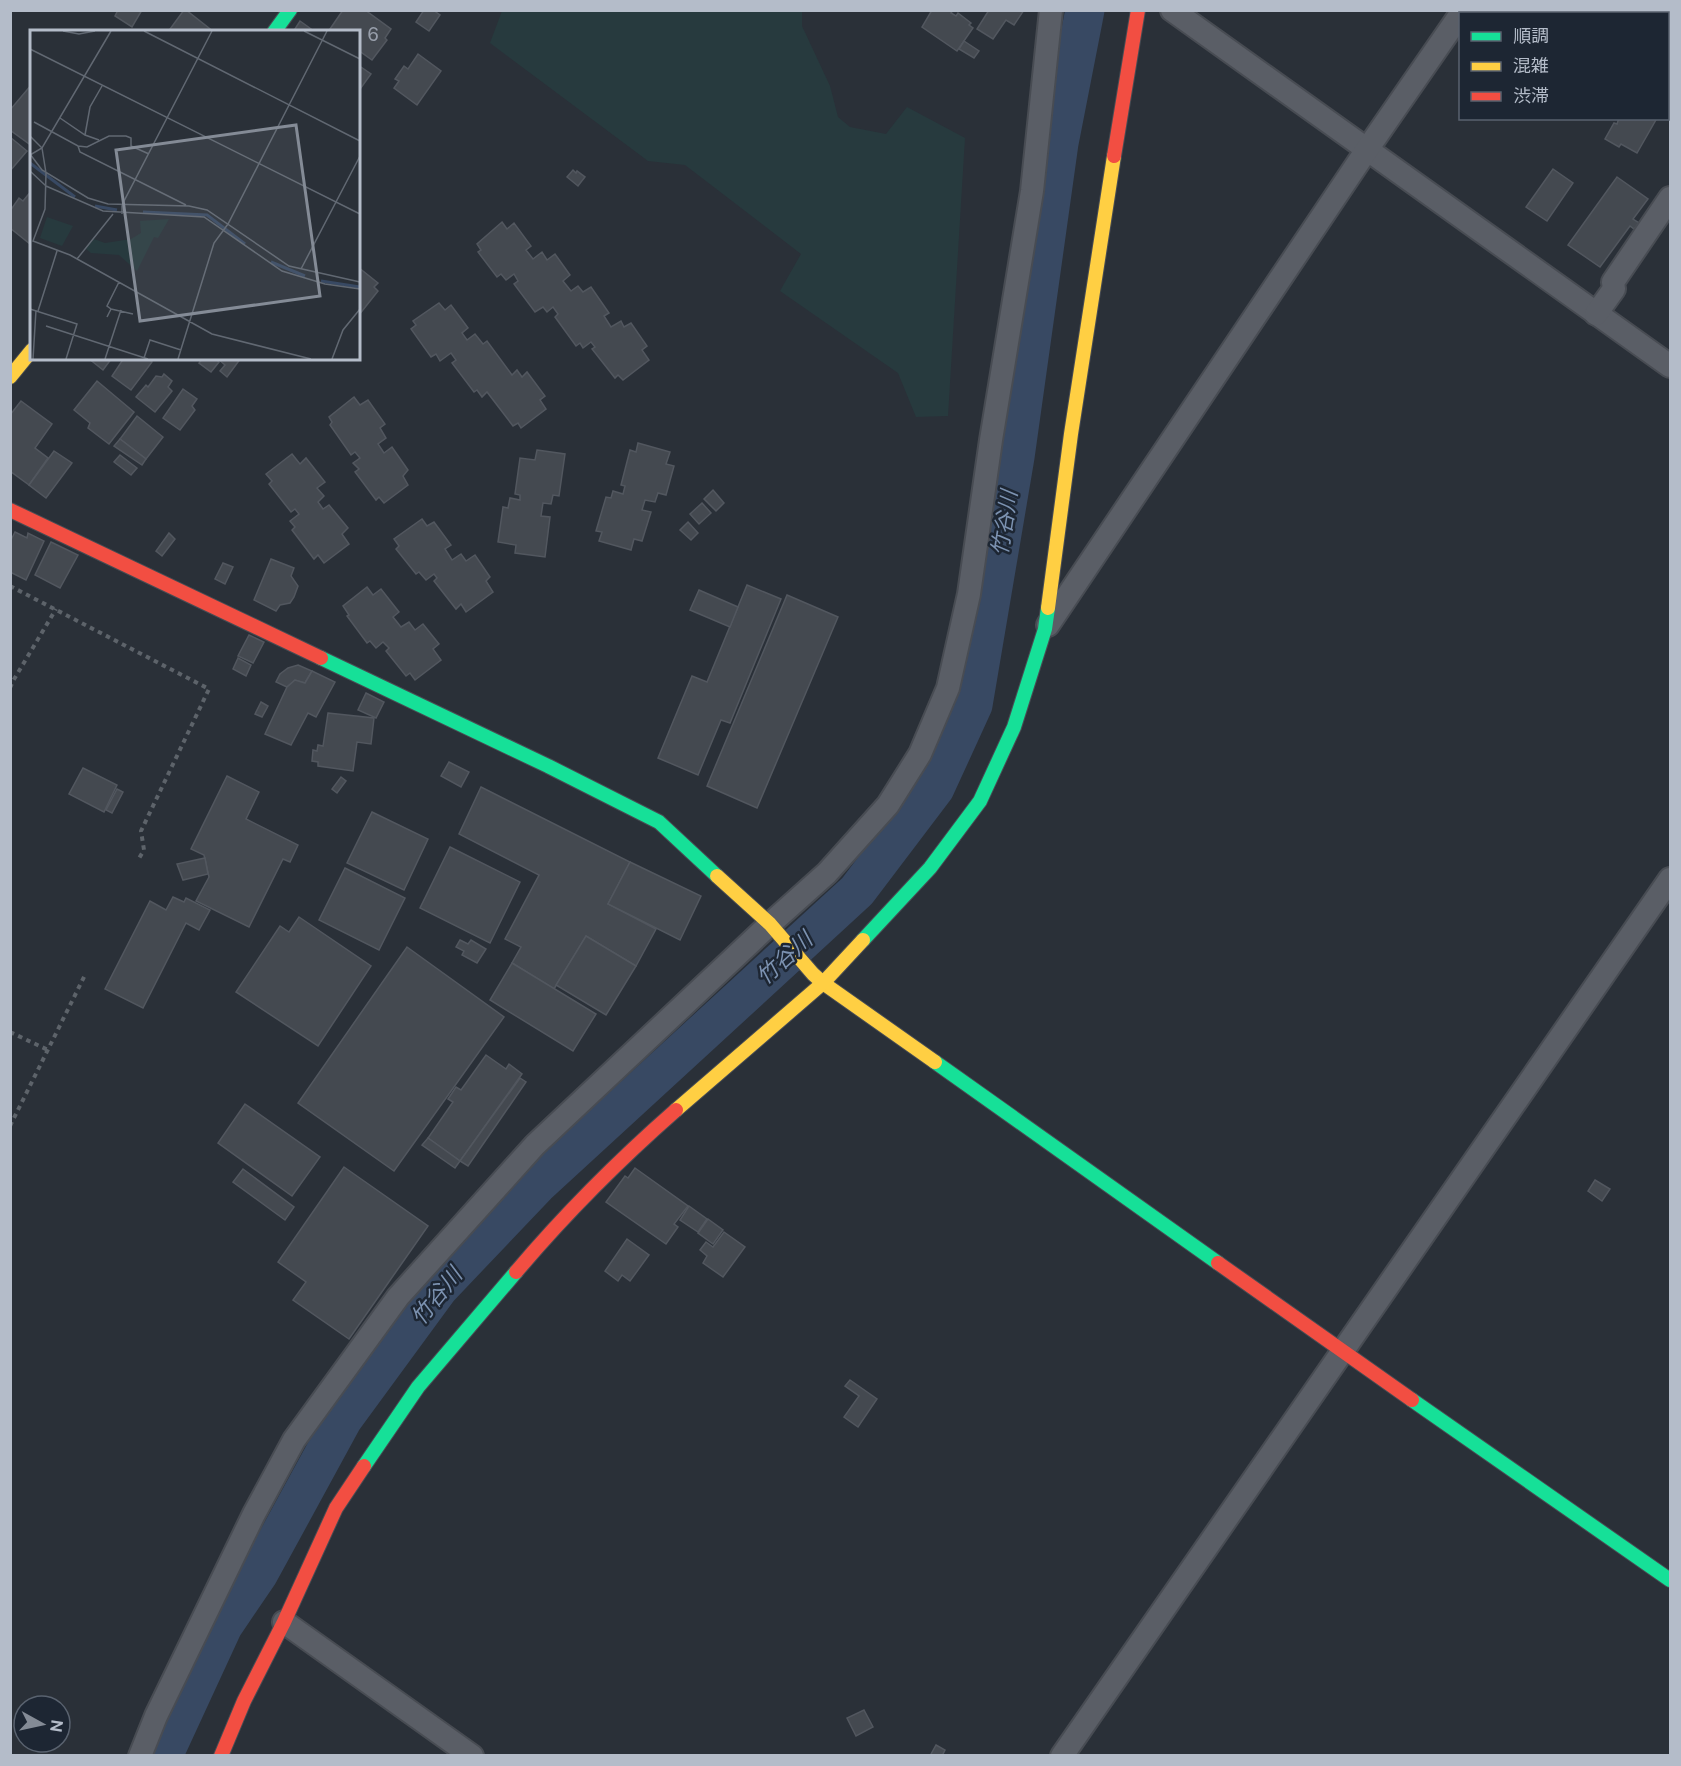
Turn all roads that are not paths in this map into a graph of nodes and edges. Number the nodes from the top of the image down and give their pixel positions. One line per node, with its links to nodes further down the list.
1 (290, 10): 6 (street)
2 (1051, 10): 16 (street)
3 (1138, 10): 14 (street)
4 (1172, 10): 7 (street)
5 (1459, 17): 7 (street)
6 (275, 30)
7 (1366, 151): 9 (street); 14 (street)
8 (1671, 198): 9 (street)
9 (1596, 314): 11 (street)
10 (30, 352): 12 (street)
11 (1671, 366)
12 (10, 377)
13 (10, 510): 16 (street)
14 (1045, 629): 17 (street)
15 (1671, 879): 18 (street)
16 (774, 929): 17 (street); 21 (street)
17 (818, 979): 18 (street); 20 (street)
18 (1343, 1352): 19 (street); 24 (street)
19 (1671, 1580)
20 (284, 1622): 22 (street); 23 (street)
21 (140, 1755)
22 (221, 1755)
23 (472, 1755)
24 (1062, 1755)

